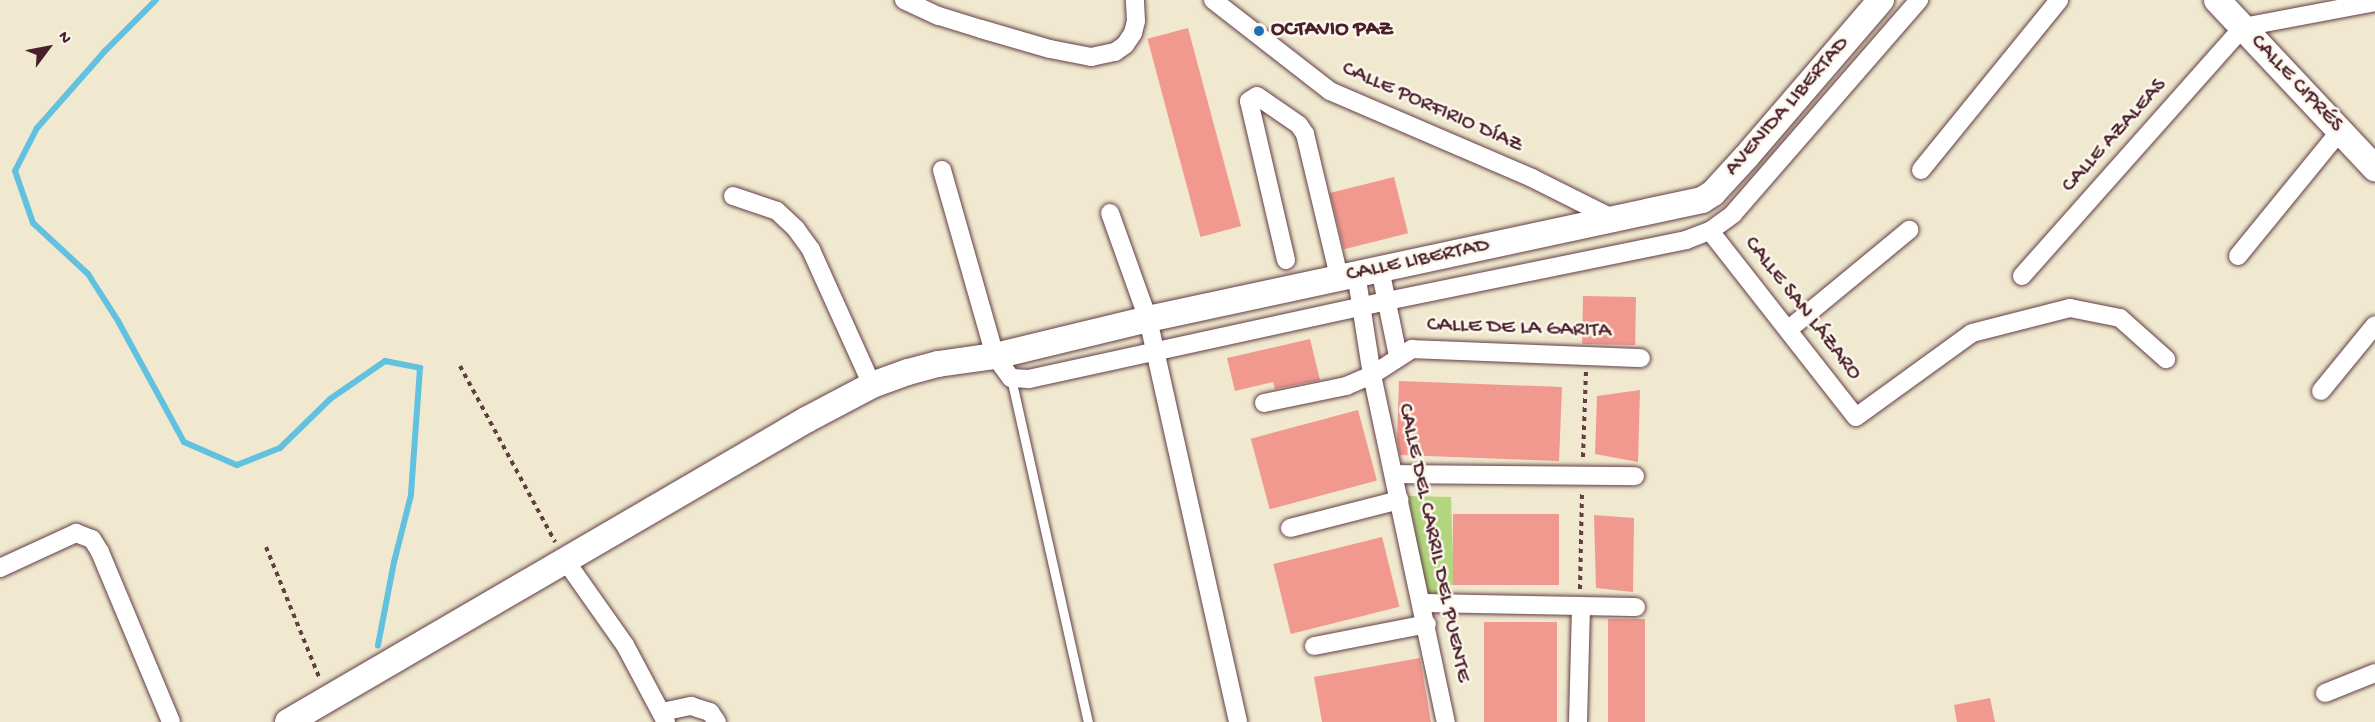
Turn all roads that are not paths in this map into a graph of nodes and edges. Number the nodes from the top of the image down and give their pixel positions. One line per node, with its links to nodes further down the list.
1 (904, 0): 2 (street)
2 (1135, 0)
3 (1213, 0): 17 (street, CALLE PORFIRIO DÍAZ)
4 (1881, 0): 15 (main road, AVENIDA LIBERTAD)
5 (1918, 0): 19 (street)
6 (2059, 0): 13 (street)
7 (2217, 0): 9 (main road, CALLE CIPRÉS)
8 (2375, 2): 9 (street)
9 (2243, 27): 10 (main road, CALLE CIPRÉS); 23 (street, CALLE AZALEAS)
10 (2357, 141): 11 (main road, CALLE CIPRÉS); 20 (street)
11 (2375, 168)
12 (942, 170): 30 (street)
13 (1921, 170)
14 (733, 196): 36 (street)
15 (1689, 205): 17 (main road, CALLE LIBERTAD)
16 (1110, 213): 26 (street)
17 (1616, 220): 22 (main road, CALLE LIBERTAD)
18 (1909, 230): 28 (street)
19 (1710, 231): 24 (street); 28 (street, CALLE SAN LÁZARO)
20 (2238, 256)
21 (1286, 260): 22 (street)
22 (1359, 273): 24 (street); 25 (street, CALLE DEL CARRIL DEL PUENTE); 26 (main road, CALLE LIBERTAD)
23 (2022, 276)
24 (1387, 301): 25 (street); 31 (street)
25 (1359, 308): 29 (street); 34 (street, CALLE DEL CARRIL DEL PUENTE)
26 (1148, 318): 29 (street); 30 (main road, CALLE LIBERTAD)
27 (2375, 325): 37 (street)
28 (1788, 329): 33 (street, CALLE SAN LÁZARO)
29 (1155, 351): 35 (street); 57 (street)
30 (995, 356): 35 (street); 36 (main road, CALLE LIBERTAD)
31 (1398, 356): 32 (street, CALLE DE LA GARITA); 34 (street)
32 (1641, 358)
33 (2166, 359)
34 (1371, 375): 38 (street); 39 (street, CALLE DEL CARRIL DEL PUENTE)
35 (1011, 378): 56 (lane)
36 (872, 385): 43 (main road, CALLE LIBERTAD)
37 (2321, 391)
38 (1264, 403)
39 (1394, 474): 40 (street); 41 (street, CALLE DEL CARRIL DEL PUENTE)
40 (1635, 476)
41 (1399, 500): 42 (street); 45 (street, CALLE DEL CARRIL DEL PUENTE)
42 (1290, 528)
43 (565, 560): 52 (street); 54 (main road, CALLE LIBERTAD)
44 (0, 568): 53 (street)
45 (1421, 603): 46 (street); 48 (street, CALLE DEL CARRIL DEL PUENTE)
46 (1581, 606): 47 (street); 59 (street)
47 (1636, 607)
48 (1426, 624): 49 (street); 58 (street, CALLE DEL CARRIL DEL PUENTE)
49 (1314, 646)
50 (2375, 673): 51 (street)
51 (2325, 693)
52 (664, 717): 55 (street)
53 (171, 722)
54 (288, 722)
55 (717, 722)
56 (1088, 722)
57 (1238, 722)
58 (1446, 722)
59 (1578, 722)

